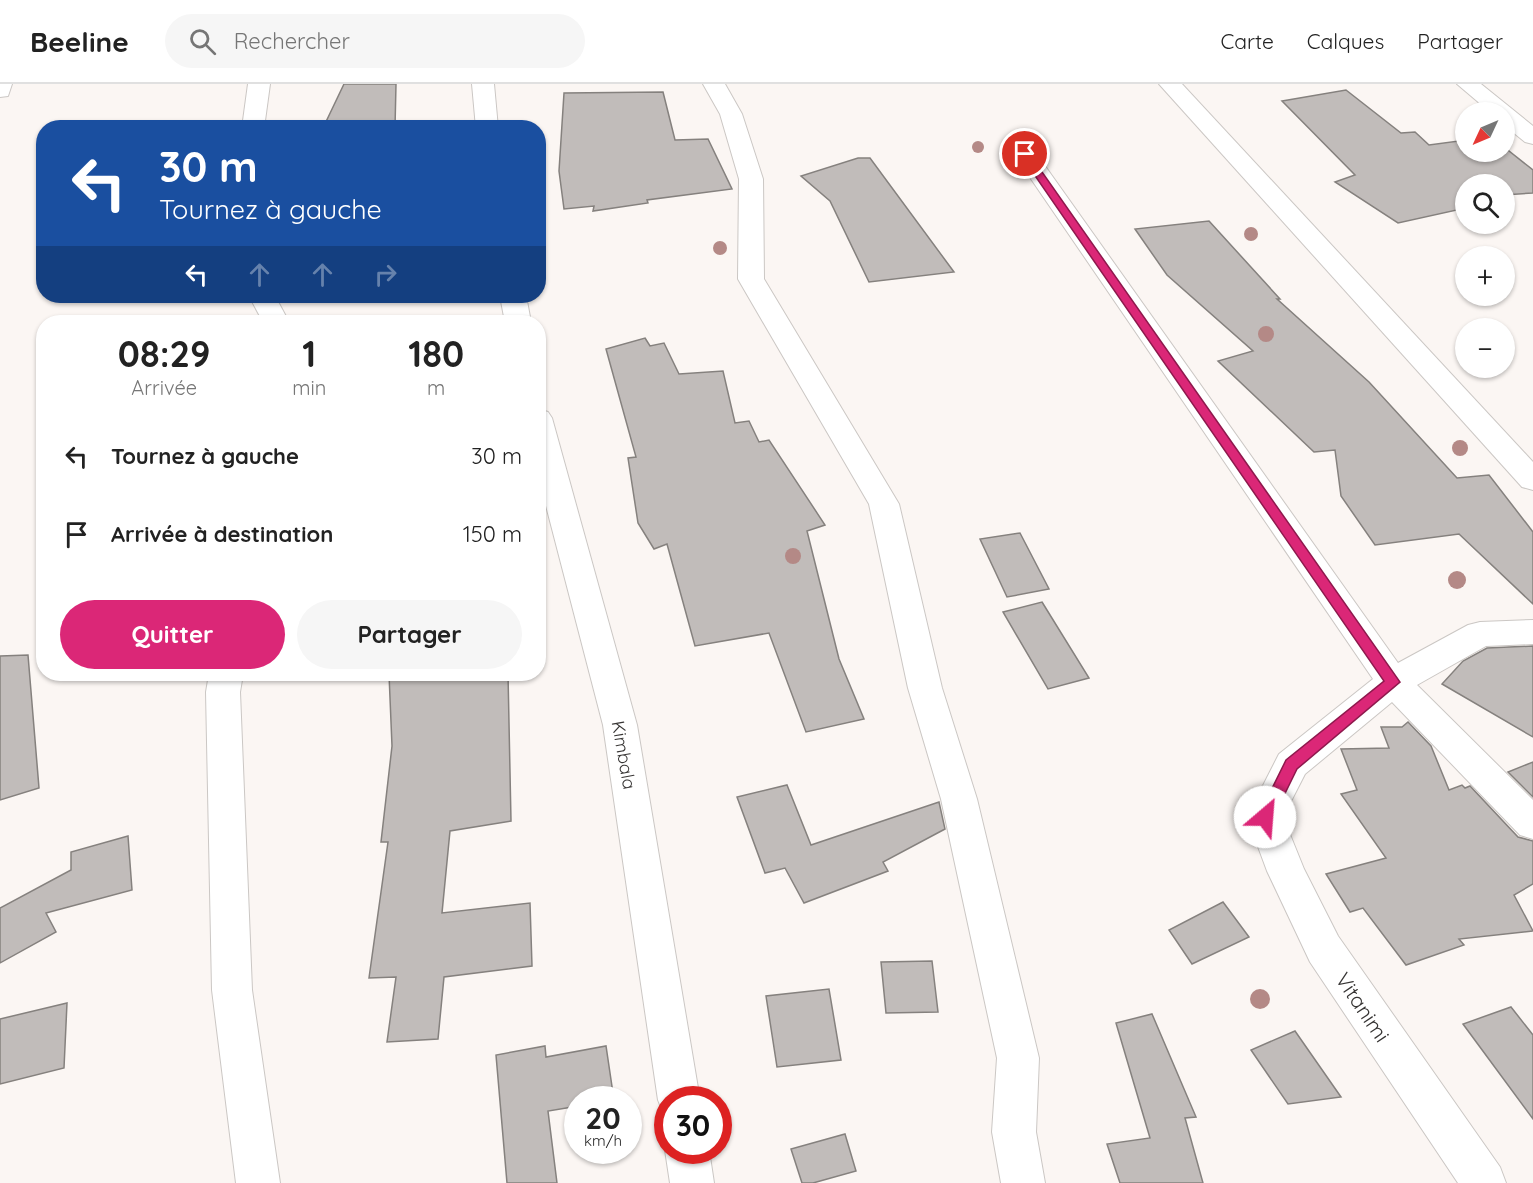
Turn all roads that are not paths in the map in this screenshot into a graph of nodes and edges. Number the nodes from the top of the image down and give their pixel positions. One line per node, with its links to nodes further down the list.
1 (1, 84): 7 (street)
2 (259, 84): 9 (street)
3 (483, 84): 10 (street)
4 (714, 84): 24 (street)
5 (1170, 84): 15 (street)
6 (1468, 84): 8 (street)
7 (0, 91)
8 (1490, 102)
9 (254, 120)
10 (486, 120)
11 (1515, 122): 12 (street)
12 (1533, 137)
13 (1025, 154): 18 (street)
14 (546, 448): 20 (street, Kimbala)
15 (1533, 480)
16 (1533, 632): 18 (street)
17 (225, 681): 22 (street)
18 (1393, 682): 19 (street); 25 (street, Vitanimi)
19 (1533, 824)
20 (677, 1086)
21 (689, 1164): 23 (street)
22 (258, 1183)
23 (692, 1183)
24 (1023, 1183)
25 (1484, 1183)

